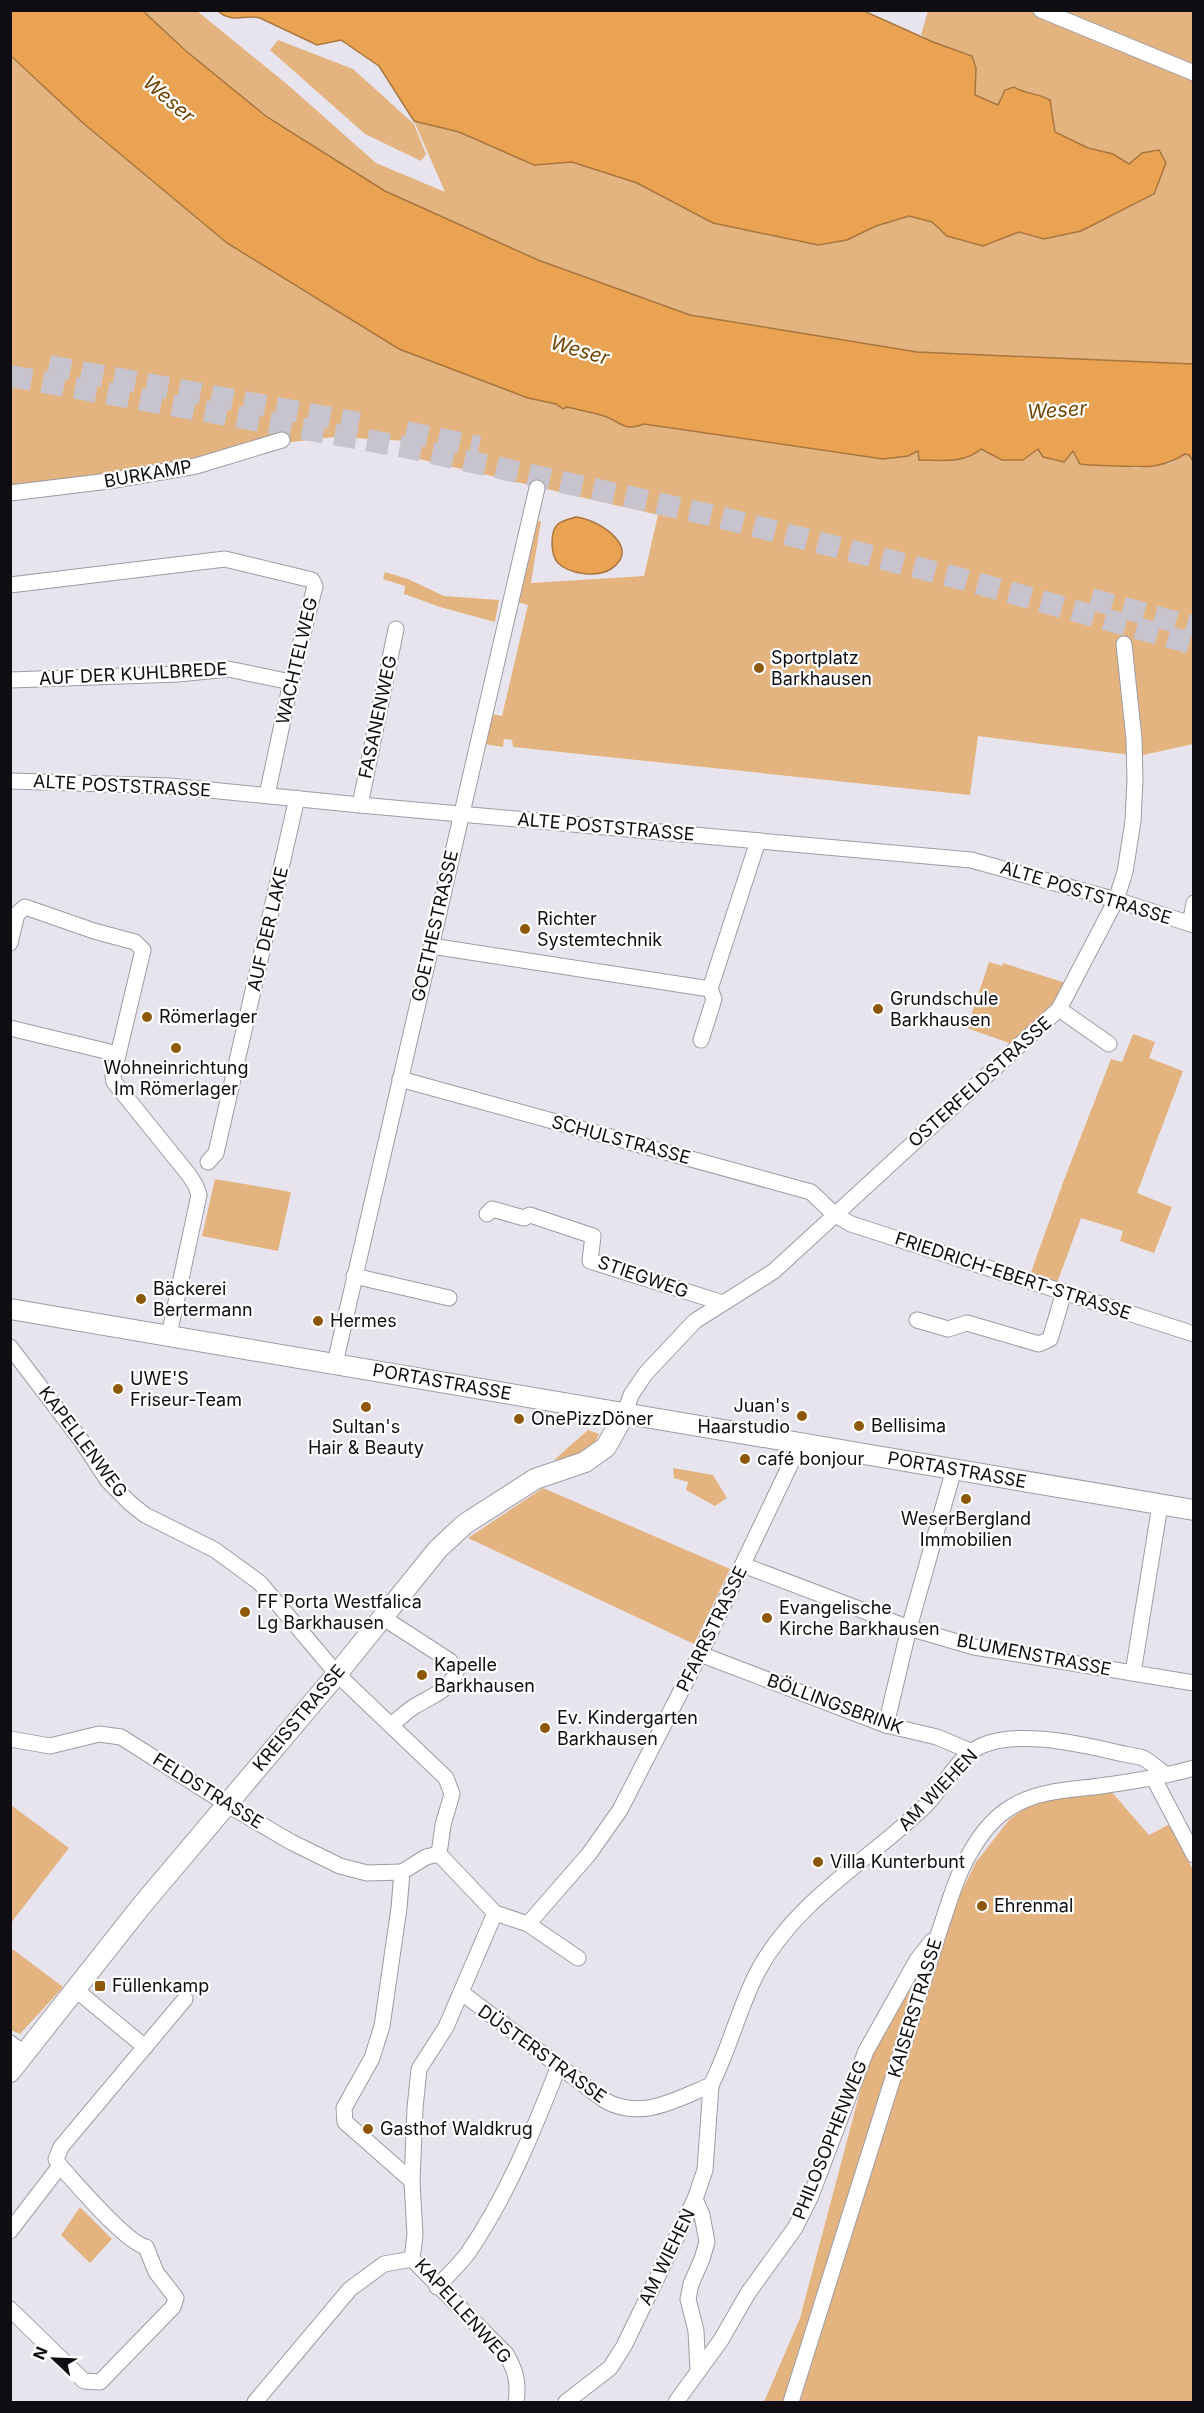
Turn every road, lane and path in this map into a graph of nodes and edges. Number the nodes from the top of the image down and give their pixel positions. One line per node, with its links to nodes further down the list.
1 (1041, 10): 2 (street)
2 (1194, 73)
3 (282, 440): 5 (street, BURKAMP)
4 (537, 488): 15 (street, GOETHESTRASSE)
5 (10, 493)
6 (10, 585): 10 (street, WACHTELWEG)
7 (396, 629): 14 (street, FASANENWEG)
8 (1124, 644): 17 (street, OSTERFELDSTRASSE)
9 (10, 680): 10 (street, AUF DER KUHLBREDE)
10 (291, 682): 12 (street, WACHTELWEG)
11 (10, 781): 12 (street, ALTE POSTSTRASSE)
12 (267, 795): 13 (street, ALTE POSTSTRASSE)
13 (297, 798): 14 (street, ALTE POSTSTRASSE); 29 (street, AUF DER LAKE)
14 (360, 805): 15 (street, ALTE POSTSTRASSE)
15 (461, 814): 16 (street, ALTE POSTSTRASSE); 21 (street, GOETHESTRASSE)
16 (758, 841): 17 (street, ALTE POSTSTRASSE); 22 (street)
17 (1116, 900): 19 (street, ALTE POSTSTRASSE); 23 (street, OSTERFELDSTRASSE)
18 (1194, 903): 19 (street)
19 (1192, 925)
20 (10, 943): 27 (street)
21 (431, 946): 22 (street); 28 (street, GOETHESTRASSE)
22 (710, 989): 25 (street)
23 (1059, 1009): 26 (street); 31 (street, OSTERFELDSTRASSE)
24 (10, 1028): 27 (street)
25 (701, 1041)
26 (1109, 1044)
27 (118, 1054): 39 (street)
28 (400, 1079): 31 (street, SCHULSTRASSE); 32 (street, GOETHESTRASSE)
29 (208, 1162)
30 (487, 1214): 35 (street, STIEGWEG)
31 (834, 1214): 33 (street, FRIEDRICH-EBERT-STRASSE); 35 (street, OSTERFELDSTRASSE)
32 (354, 1276): 34 (street); 41 (street, GOETHESTRASSE)
33 (1064, 1292): 37 (street); 38 (street, FRIEDRICH-EBERT-STRASSE)
34 (449, 1298)
35 (723, 1303): 42 (street, OSTERFELDSTRASSE)
36 (10, 1309): 39 (main road, PORTASTRASSE)
37 (917, 1320)
38 (1194, 1334)
39 (168, 1335): 41 (main road, PORTASTRASSE)
40 (10, 1347): 52 (street, KAPELLENWEG)
41 (335, 1363): 42 (main road, PORTASTRASSE)
42 (625, 1413): 43 (main road, PORTASTRASSE); 48 (main road, KREISSTRASSE)
43 (801, 1442): 44 (main road, PORTASTRASSE); 47 (street, PFARRSTRASSE)
44 (954, 1469): 45 (main road, PORTASTRASSE); 49 (street)
45 (1160, 1505): 46 (main road, PORTASTRASSE); 51 (street)
46 (1194, 1510)
47 (743, 1565): 49 (street, BLUMENSTRASSE); 50 (street, PFARRSTRASSE)
48 (382, 1617): 52 (main road, KREISSTRASSE); 54 (street)
49 (909, 1628): 51 (street, BLUMENSTRASSE); 55 (street)
50 (700, 1654): 55 (street, BÖLLINGSBRINK); 65 (street, PFARRSTRASSE)
51 (1133, 1673): 53 (street, BLUMENSTRASSE)
52 (337, 1674): 54 (street, KAPELLENWEG); 60 (main road, KREISSTRASSE)
53 (1194, 1683)
54 (392, 1724): 61 (street, KAPELLENWEG)
55 (886, 1725): 57 (street, BÖLLINGSBRINK)
56 (10, 1739): 60 (street, FELDSTRASSE)
57 (970, 1751): 59 (street, AM WIEHEN); 75 (street, AM WIEHEN)
58 (1194, 1768): 59 (street, KAISERSTRASSE)
59 (1159, 1776): 62 (street); 66 (street, KAISERSTRASSE)
60 (226, 1804): 63 (street, FELDSTRASSE); 68 (main road, KREISSTRASSE)
61 (440, 1854): 63 (street); 64 (street)
62 (1194, 1855)
63 (402, 1872): 77 (street)
64 (495, 1913): 65 (street); 69 (street, KAPELLENWEG)
65 (528, 1924): 67 (street)
66 (938, 1935): 83 (street, PHILOSOPHENWEG); 88 (street, KAISERSTRASSE)
67 (578, 1958)
68 (76, 1990): 71 (street); 72 (main road, KREISSTRASSE)
69 (462, 1994): 73 (street, DÜSTERSTRASSE); 77 (street, KAPELLENWEG)
70 (185, 1999): 71 (street)
71 (145, 2047): 76 (street)
72 (17, 2048): 74 (main road, KREISSTRASSE)
73 (558, 2068): 75 (street, DÜSTERSTRASSE); 81 (street)
74 (10, 2072)
75 (711, 2085): 78 (street, AM WIEHEN)
76 (60, 2166): 79 (street); 82 (street)
77 (412, 2181): 80 (street, KAPELLENWEG)
78 (695, 2199): 83 (street); 86 (street, AM WIEHEN)
79 (10, 2231)
80 (412, 2259): 81 (street, KAPELLENWEG); 84 (street)
81 (437, 2287): 85 (street, KAPELLENWEG)
82 (10, 2310)
83 (698, 2371): 87 (street, PHILOSOPHENWEG)
84 (255, 2403)
85 (516, 2403)
86 (566, 2403)
87 (676, 2403)
88 (790, 2403)

